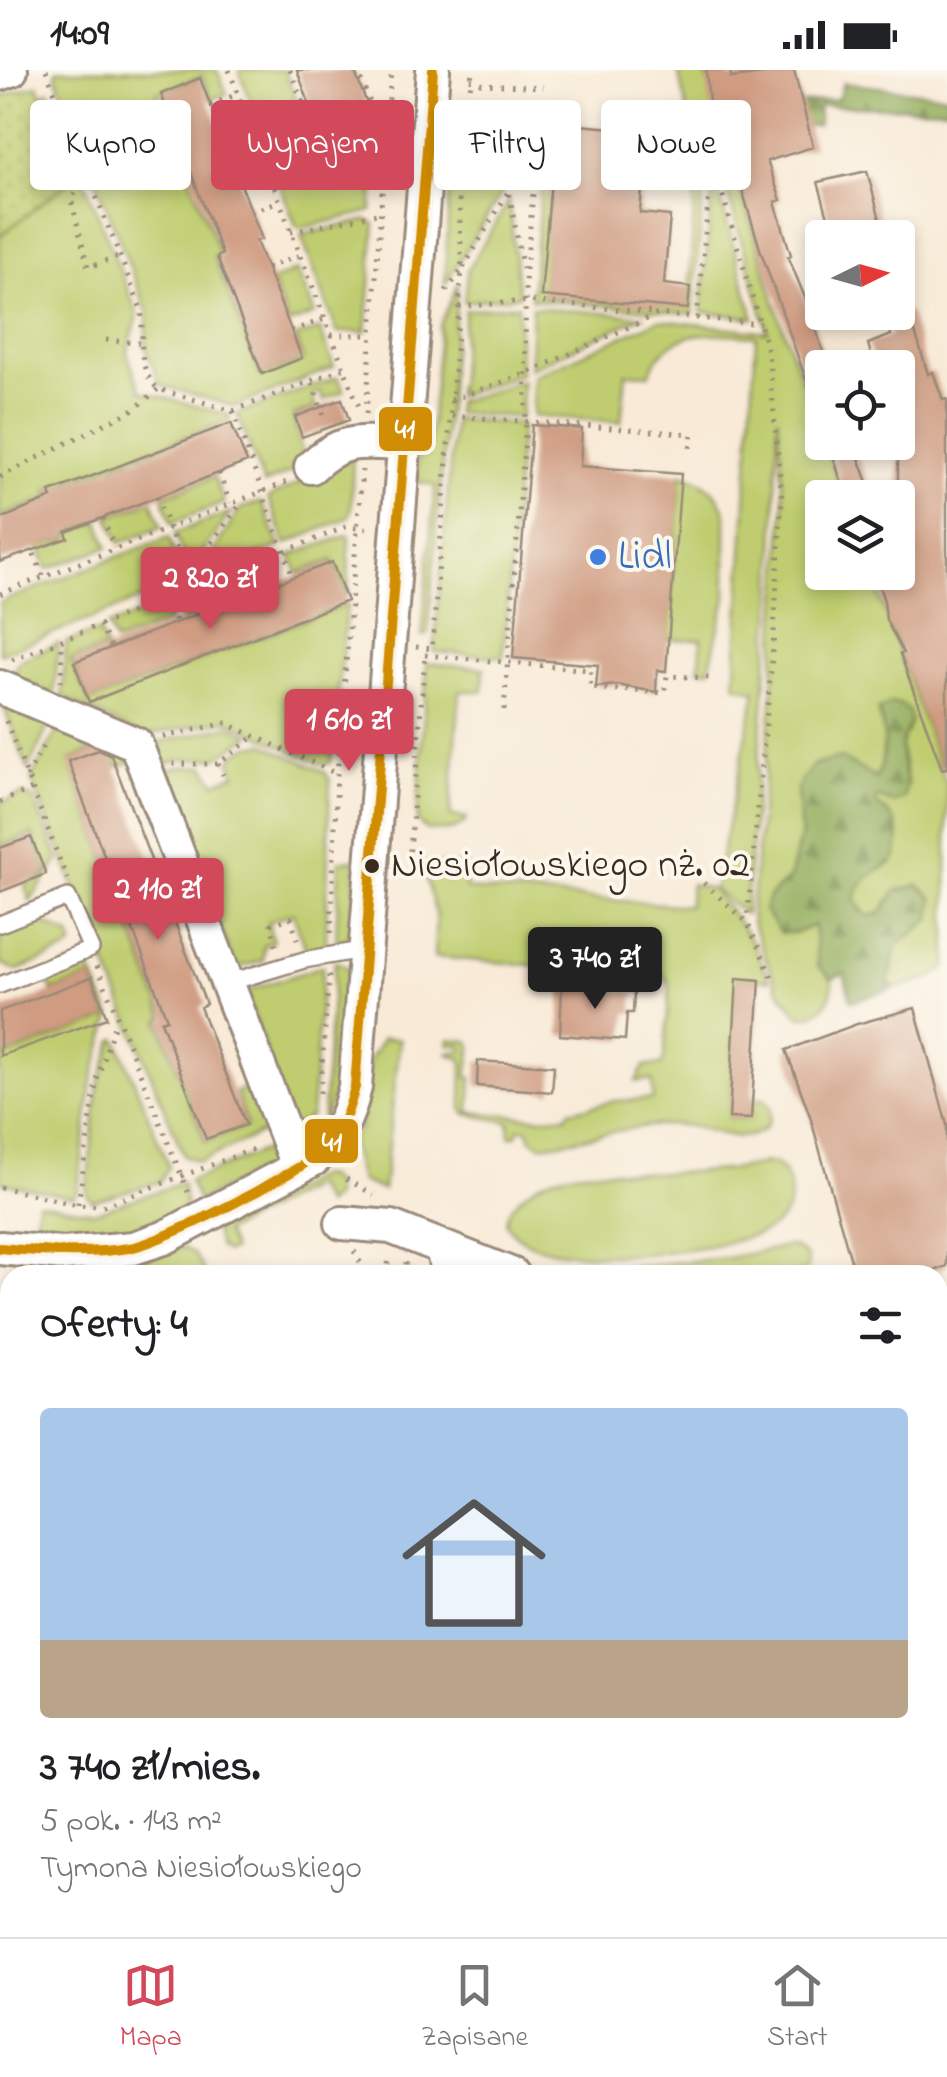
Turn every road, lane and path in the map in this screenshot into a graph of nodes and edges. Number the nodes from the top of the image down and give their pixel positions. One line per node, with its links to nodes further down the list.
1 (12, 70): 10 (street)
2 (46, 70): 12 (path)
3 (228, 70): 15 (path)
4 (290, 70): 18 (path)
5 (357, 70): 19 (path)
6 (391, 70): 20 (path)
7 (433, 70): 59 (street)
8 (461, 70): 11 (path)
9 (472, 70): 11 (path)
10 (0, 74)
11 (471, 80): 13 (path); 38 (path)
12 (53, 86): 14 (path); 16 (path)
13 (543, 88)
14 (43, 91)
15 (238, 94): 17 (path); 21 (path)
16 (59, 100)
17 (240, 100)
18 (302, 100)
19 (371, 100)
20 (387, 100)
21 (210, 104)
22 (77, 190): 36 (path)
23 (94, 190): 36 (path)
24 (275, 190): 31 (path)
25 (382, 190): 33 (path)
26 (509, 190): 38 (path)
27 (510, 190): 39 (path)
28 (533, 190): 39 (path)
29 (709, 190): 43 (path)
30 (721, 190): 45 (path)
31 (279, 201): 32 (path); 34 (path)
32 (251, 212)
33 (381, 213): 34 (path); 48 (path)
34 (291, 232): 35 (path)
35 (300, 255): 37 (path); 44 (path)
36 (120, 256): 50 (path)
37 (267, 268)
38 (462, 270): 41 (path)
39 (525, 282): 40 (path)
40 (526, 301): 41 (path); 42 (path); 52 (path)
41 (459, 307): 55 (path)
42 (658, 314): 43 (path); 52 (path)
43 (696, 318): 45 (path)
44 (325, 319): 46 (path); 47 (path)
45 (760, 324): 105 (path)
46 (291, 331)
47 (331, 335): 48 (path); 51 (path)
48 (370, 335): 51 (path)
49 (106, 340): 50 (path)
50 (139, 342): 54 (path)
51 (344, 368): 53 (path)
52 (525, 374): 55 (path); 58 (path)
53 (312, 383): 56 (path); 61 (path)
54 (158, 389): 56 (path); 63 (path)
55 (451, 400): 57 (path)
56 (233, 411): 64 (path)
57 (450, 416): 58 (path); 88 (path)
58 (526, 422): 60 (path); 89 (path)
59 (405, 444): 61 (street); 71 (street)
60 (690, 450)
61 (337, 453): 64 (path); 70 (path)
62 (219, 473): 67 (path)
63 (0, 477)
64 (262, 492): 66 (path); 73 (path)
65 (157, 497): 69 (path)
66 (244, 499): 67 (path); 77 (path)
67 (231, 504): 69 (path)
68 (103, 518): 72 (path)
69 (169, 528): 72 (path); 77 (path)
70 (357, 528): 71 (path); 73 (path); 85 (path)
71 (398, 530): 86 (street)
72 (115, 549): 76 (path)
73 (285, 551): 75 (path); 78 (path)
74 (34, 554): 76 (path)
75 (231, 573): 79 (path); 82 (path)
76 (44, 577): 80 (path)
77 (187, 577): 79 (path)
78 (293, 577)
79 (192, 588): 81 (path)
80 (0, 594)
81 (169, 598): 83 (path); 84 (path)
82 (240, 598)
83 (176, 622)
84 (100, 625): 87 (path); 90 (path)
85 (348, 642): 86 (path); 98 (path)
86 (390, 646): 88 (path); 108 (street)
87 (111, 647)
88 (426, 652): 89 (path); 102 (path)
89 (508, 663): 91 (path); 94 (path)
90 (0, 665)
91 (714, 678)
92 (0, 687): 96 (street)
93 (0, 705): 100 (path)
94 (504, 710)
95 (255, 736): 96 (path); 97 (path); 98 (path)
96 (142, 759): 97 (path); 113 (street)
97 (218, 764): 99 (path)
98 (337, 774): 109 (path)
99 (224, 775)
100 (32, 789): 101 (path); 104 (path)
101 (0, 802)
102 (410, 851)
103 (688, 869): 105 (path)
104 (68, 897): 106 (lane); 107 (lane)
105 (747, 922): 112 (path)
106 (0, 924)
107 (91, 949): 114 (lane); 115 (path)
108 (367, 950): 109 (lane); 118 (street)
109 (330, 956): 110 (lane); 116 (path)
110 (304, 960): 111 (lane); 111 (path)
111 (281, 966): 113 (lane)
112 (774, 982)
113 (228, 983): 117 (street)
114 (0, 985)
115 (117, 1017): 119 (path); 121 (path)
116 (319, 1106)
117 (285, 1136): 118 (street); 119 (path)
118 (298, 1168): 122 (street)
119 (181, 1177): 121 (path); 122 (path)
120 (0, 1188): 121 (path)
121 (78, 1205)
122 (200, 1219): 124 (street)
123 (342, 1223): 125 (street)
124 (0, 1248)
125 (436, 1260): 126 (street)
126 (462, 1265)

